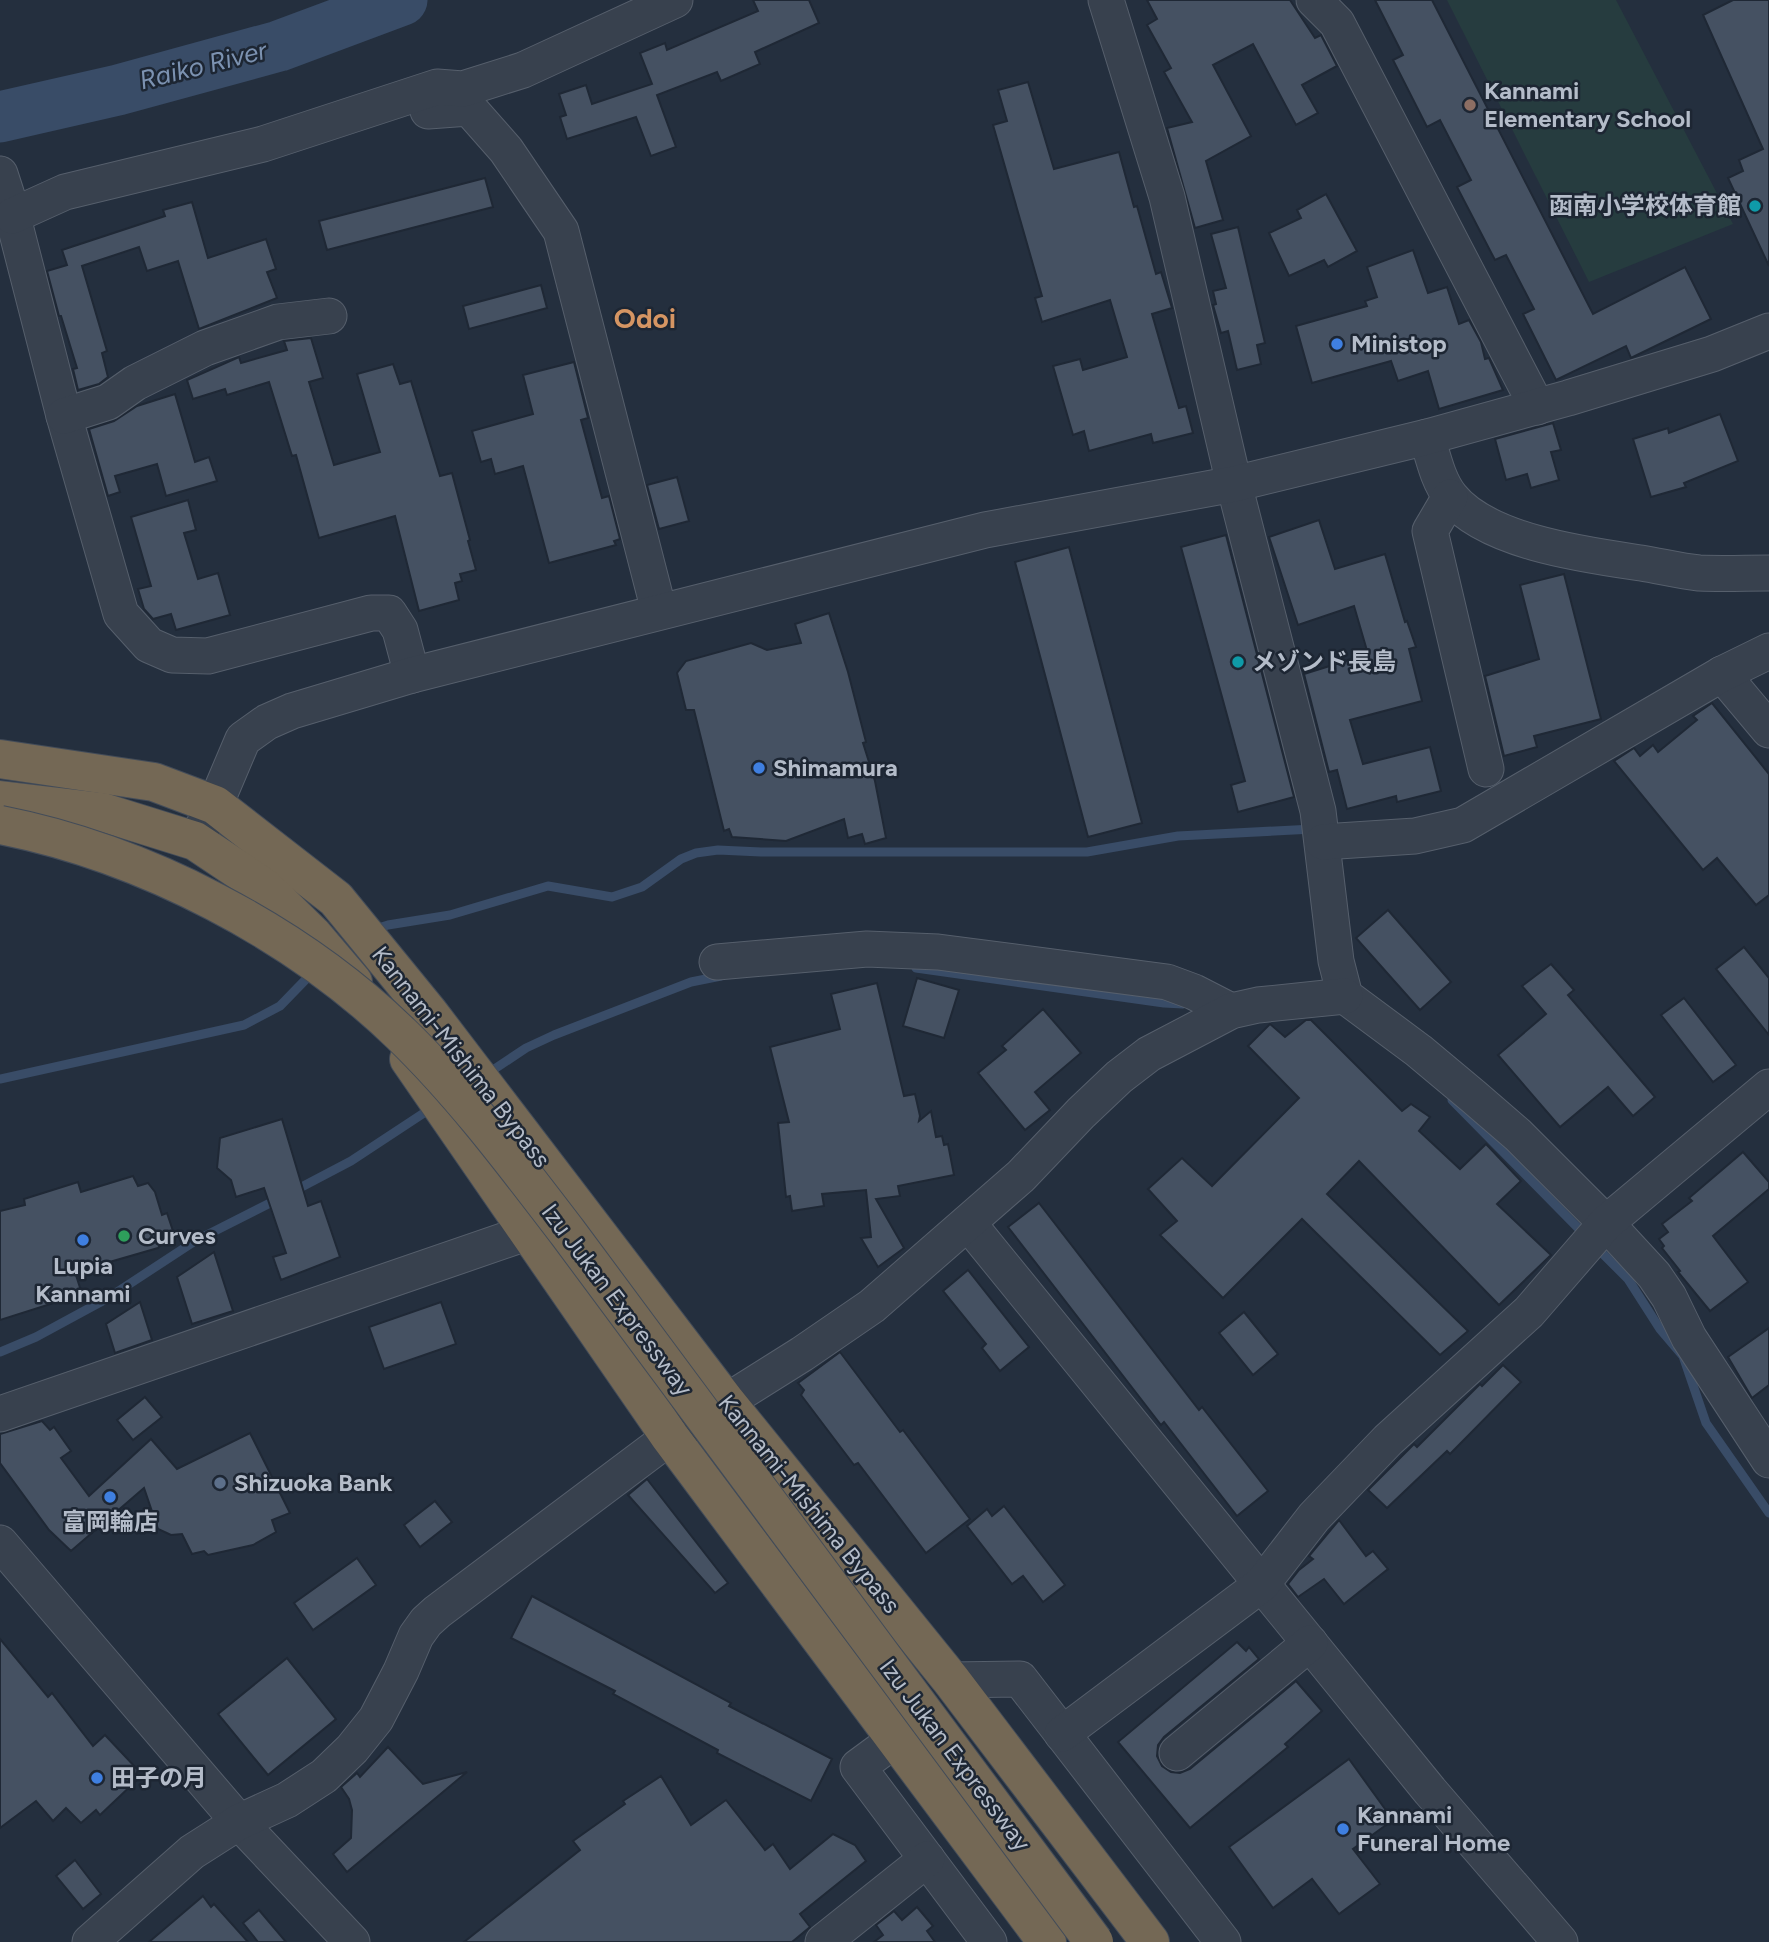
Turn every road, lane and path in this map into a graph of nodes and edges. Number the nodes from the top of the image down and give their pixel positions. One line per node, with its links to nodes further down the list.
1 (675, 0): 4 (street)
2 (1106, 0): 11 (street)
3 (1314, 0): 8 (street)
4 (352, 116): 5 (street); 14 (street)
5 (9, 219): 9 (street)
6 (329, 316): 9 (street)
7 (1769, 331): 8 (street)
8 (1537, 407): 10 (street)
9 (64, 416): 17 (street)
10 (1427, 438): 11 (street); 12 (street)
11 (1234, 484): 14 (street); 25 (street)
12 (1450, 497): 13 (street); 20 (street)
13 (1769, 573)
14 (659, 611): 17 (street)
15 (1769, 651): 16 (street)
16 (1722, 674): 18 (street); 25 (street)
17 (412, 675): 22 (street)
18 (1769, 730)
19 (0, 759): 22 (highway, Kannami-Mishima Bypass)
20 (1486, 769)
21 (0, 800): 24 (highway, Kannami-Mishima Bypass)
22 (215, 805): 24 (street); 33 (highway, Kannami-Mishima Bypass)
23 (0, 825): 51 (highway, Izu Jukan Expressway, bridge)
24 (195, 841): 32 (highway, Kannami-Mishima Bypass)
25 (1323, 842): 27 (street)
26 (716, 962): 28 (street)
27 (1345, 996): 28 (street); 31 (street)
28 (1231, 1012): 30 (street)
29 (1769, 1087): 31 (street)
30 (968, 1223): 33 (street); 38 (street)
31 (1606, 1223): 36 (street); 38 (street)
32 (529, 1232): 34 (street); 35 (highway, Kannami-Mishima Bypass)
33 (726, 1402): 35 (street); 40 (highway, Kannami-Mishima Bypass)
34 (0, 1414)
35 (670, 1437): 42 (highway, Kannami-Mishima Bypass); 44 (street)
36 (1769, 1460)
37 (0, 1543): 44 (street)
38 (1262, 1584): 39 (street); 41 (street)
39 (1310, 1643): 43 (street); 54 (street)
40 (951, 1680): 41 (street); 52 (highway, Kannami-Mishima Bypass)
41 (1062, 1734): 53 (street)
42 (896, 1739): 45 (street); 50 (highway, Kannami-Mishima Bypass)
43 (1177, 1754)
44 (239, 1822): 46 (street); 47 (street)
45 (927, 1859): 48 (street); 49 (street)
46 (90, 1942)
47 (352, 1942)
48 (823, 1942)
49 (989, 1942)
50 (1047, 1942)
51 (1094, 1942)
52 (1150, 1942)
53 (1223, 1942)
54 (1560, 1942)

